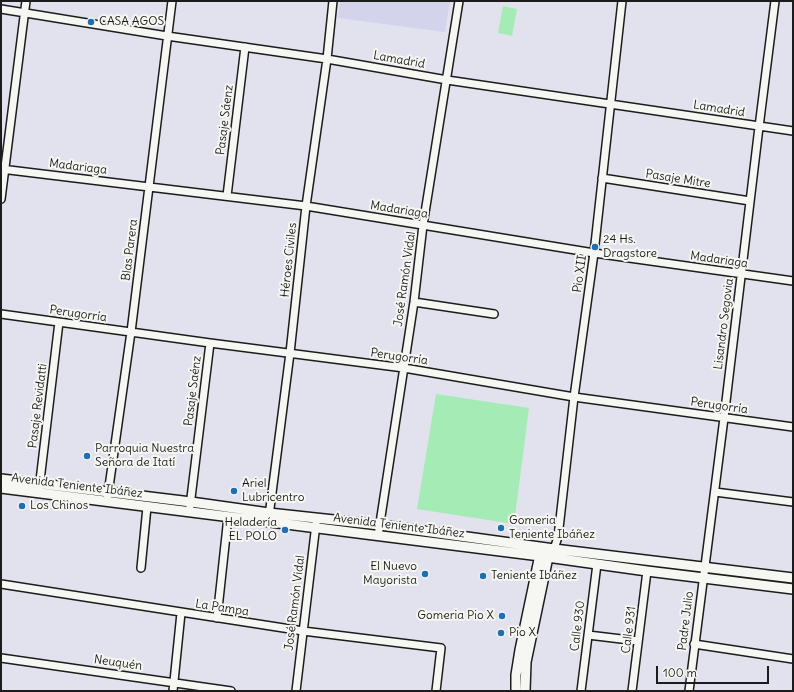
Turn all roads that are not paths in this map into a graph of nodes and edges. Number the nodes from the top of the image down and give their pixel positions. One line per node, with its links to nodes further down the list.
1 (26, 1): 8 (street)
2 (172, 1): 9 (street, Blas Parera)
3 (333, 1): 11 (street, Héroes Civiles)
4 (459, 1): 12 (street, José Ramón Vidal)
5 (622, 1): 13 (street, Pio XII)
6 (775, 1): 14 (street, Lisandro Segovia)
7 (1, 9): 8 (street, Lamadrid)
8 (24, 13): 9 (street, Lamadrid); 16 (street)
9 (167, 36): 10 (street, Lamadrid); 18 (street, Blas Parera)
10 (245, 47): 11 (street, Lamadrid); 19 (street, Pasaje Sáenz)
11 (326, 59): 12 (street, Lamadrid); 22 (street, Héroes Civiles)
12 (446, 80): 13 (street, Lamadrid); 23 (street, José Ramón Vidal)
13 (611, 104): 14 (street, Lamadrid); 17 (street, Pio XII)
14 (759, 127): 15 (street, Lamadrid); 21 (street, Lisandro Segovia)
15 (793, 131)
16 (3, 169): 18 (street, Madariaga); 20 (street)
17 (602, 178): 21 (street, Pasaje Mitre); 24 (street, Pio XII)
18 (149, 186): 19 (street, Madariaga); 31 (street, Blas Parera)
19 (227, 196): 22 (street, Madariaga)
20 (1, 199)
21 (750, 201): 25 (street, Lisandro Segovia)
22 (306, 206): 23 (street, Madariaga); 33 (street, Héroes Civiles)
23 (424, 225): 24 (street, Madariaga); 27 (street, José Ramón Vidal)
24 (594, 253): 25 (street, Madariaga); 35 (street, Pio XII)
25 (741, 274): 26 (street, Madariaga); 36 (street, Lisandro Segovia)
26 (793, 281)
27 (414, 302): 29 (street); 34 (street, José Ramón Vidal)
28 (1, 314): 30 (street, Perugorría)
29 (494, 314)
30 (59, 322): 31 (street, Perugorría); 40 (street, Pasaje Revidatti)
31 (131, 332): 32 (street, Perugorría); 42 (street, Blas Parera)
32 (210, 343): 33 (street, Perugorría); 43 (street, Pasaje Saénz)
33 (290, 353): 34 (street, Perugorría); 48 (street, Héroes Civiles)
34 (404, 368): 35 (street, Perugorría); 50 (street, José Ramón Vidal)
35 (574, 397): 36 (street, Perugorría); 53 (street, Pio XII)
36 (724, 418): 37 (street, Perugorría); 41 (street, Lisandro Segovia)
37 (793, 427)
38 (1, 479): 40 (main road, Avenida Teniente Ibáñez)
39 (1, 488): 40 (main road, Avenida Teniente Ibáñez)
40 (39, 488): 42 (main road, Avenida Teniente Ibáñez)
41 (715, 492): 44 (street); 56 (street, Lisandro Segovia)
42 (107, 496): 43 (main road, Avenida Teniente Ibáñez); 45 (main road, Avenida Teniente Ibáñez)
43 (191, 502): 46 (street, Pasaje Saénz); 48 (main road, Avenida Teniente Ibáñez)
44 (793, 502)
45 (147, 506): 46 (main road, Avenida Teniente Ibáñez); 57 (street)
46 (190, 512): 47 (main road, Avenida Teniente Ibáñez)
47 (228, 518): 48 (main road, Avenida Teniente Ibáñez); 64 (street)
48 (269, 518): 49 (main road, Avenida Teniente Ibáñez); 51 (main road, Avenida Teniente Ibáñez)
49 (317, 518): 50 (main road, Avenida Teniente Ibáñez); 51 (street, José Ramón Vidal)
50 (380, 525): 52 (street, José Ramón Vidal); 54 (main road, Avenida Teniente Ibáñez)
51 (315, 528): 52 (main road, Avenida Teniente Ibáñez); 65 (street, José Ramón Vidal)
52 (378, 536): 54 (main road, Avenida Teniente Ibáñez)
53 (554, 549): 54 (main road, Avenida Teniente Ibáñez); 56 (main road, Avenida Teniente Ibáñez)
54 (543, 553): 55 (main road, Avenida Teniente Ibáñez); 76 (main road); 77 (main road)
55 (597, 564): 58 (main road, Avenida Teniente Ibáñez); 66 (street, Calle 930)
56 (704, 567): 59 (street, Lisandro Segovia); 60 (main road, Avenida Teniente Ibáñez)
57 (141, 568)
58 (647, 571): 59 (main road, Avenida Teniente Ibáñez); 67 (street, Calle 931)
59 (703, 578): 62 (main road, Avenida Teniente Ibáñez); 68 (street, Padre Julio)
60 (793, 578)
61 (1, 584): 63 (street, La Pampa)
62 (793, 589)
63 (181, 613): 64 (street, La Pampa); 71 (street)
64 (217, 618): 65 (street, La Pampa)
65 (303, 631): 74 (street, José Ramón Vidal); 75 (street, La Pampa)
66 (588, 635): 67 (street); 78 (street, Calle 930)
67 (638, 641): 79 (street, Calle 931)
68 (694, 644): 70 (street); 80 (street, Padre Julio)
69 (1, 658): 71 (street, Neuquén)
70 (793, 659)
71 (174, 683): 72 (street); 73 (street, Neuquén)
72 (173, 691)
73 (231, 691)
74 (296, 691)
75 (436, 691)
76 (516, 691)
77 (525, 691)
78 (581, 691)
79 (632, 691)
80 (689, 691)

